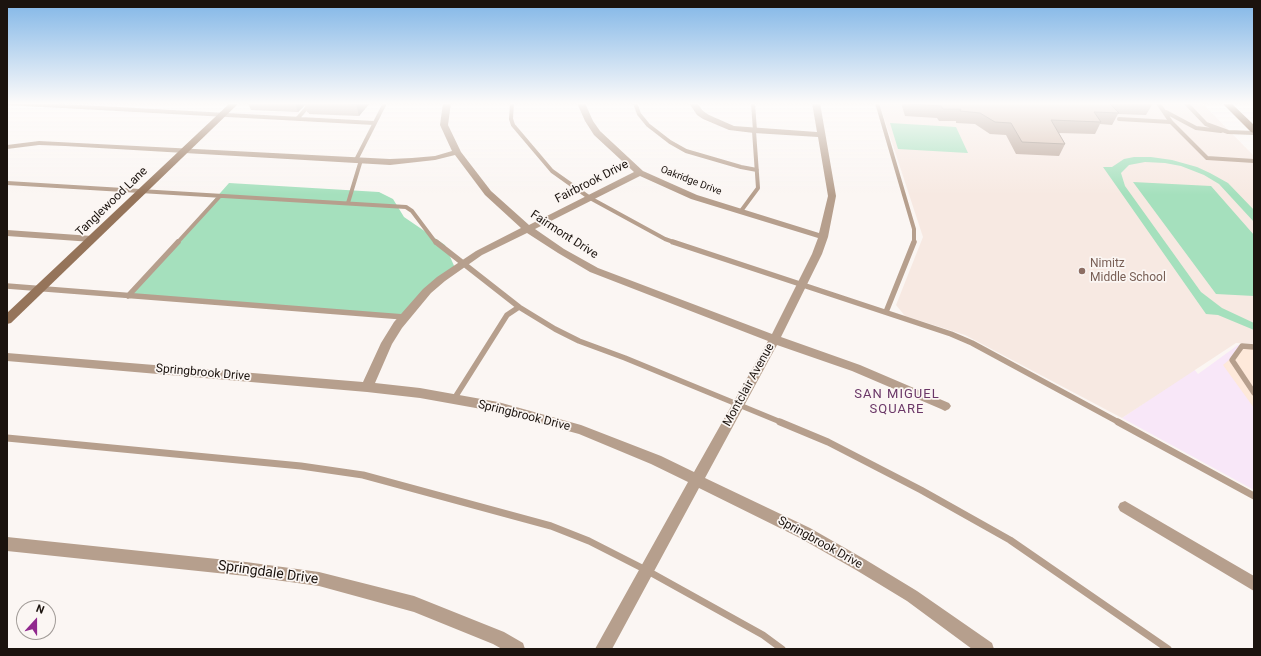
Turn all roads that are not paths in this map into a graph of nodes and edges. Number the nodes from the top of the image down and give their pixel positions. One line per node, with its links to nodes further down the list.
1 (203, 134): 13 (main road, Tanglewood Lane)
2 (370, 134): 15 (lane)
3 (448, 134): 14 (street, Fairmont Drive)
4 (521, 134): 22 (lane)
5 (598, 134): 18 (street, Oakridge Drive)
6 (659, 134): 17 (lane)
7 (754, 134): 17 (lane)
8 (798, 134): 11 (street)
9 (886, 134): 35 (lane)
10 (1183, 134): 16 (lane)
11 (822, 135): 27 (street, Montclair Avenue)
12 (7, 147): 13 (street)
13 (184, 151): 15 (street); 20 (main road, Tanglewood Lane)
14 (457, 152): 15 (street); 25 (street, Fairmont Drive)
15 (359, 160): 23 (lane)
16 (1254, 161)
17 (757, 170): 24 (lane)
18 (640, 173): 22 (street, Fairbrook Drive); 24 (street, Oakridge Drive)
19 (7, 183): 20 (lane)
20 (142, 191): 21 (lane); 28 (main road, Tanglewood Lane)
21 (220, 196): 23 (lane); 33 (lane)
22 (590, 198): 25 (street, Fairbrook Drive); 30 (lane)
23 (348, 203): 29 (lane)
24 (741, 211): 27 (street, Oakridge Drive)
25 (528, 229): 29 (street, Fairbrook Drive); 38 (street, Fairmont Drive)
26 (7, 233): 28 (street)
27 (823, 237): 30 (street, Montclair Avenue)
28 (92, 239): 32 (main road, Tanglewood Lane)
29 (463, 262): 34 (lane); 36 (street, Fairbrook Drive)
30 (802, 285): 35 (lane); 38 (street, Montclair Avenue)
31 (7, 286): 32 (lane)
32 (40, 289): 33 (lane); 37 (main road, Tanglewood Lane)
33 (128, 296): 36 (lane)
34 (519, 307): 43 (lane); 44 (lane)
35 (886, 312): 48 (lane)
36 (404, 318): 41 (street, Fairbrook Drive)
37 (7, 320)
38 (775, 338): 44 (street, Montclair Avenue); 45 (street)
39 (1254, 347): 42 (lane)
40 (7, 357): 41 (street, Springbrook Drive)
41 (367, 387): 43 (street, Springbrook Drive)
42 (1254, 393)
43 (454, 399): 47 (street, Springbrook Drive)
44 (738, 405): 47 (street, Montclair Avenue); 57 (lane)
45 (945, 406)
46 (7, 438): 51 (lane)
47 (696, 481): 51 (street, Montclair Avenue); 56 (street, Springbrook Drive)
48 (1254, 496)
49 (1125, 506): 52 (street)
50 (7, 544): 53 (street, Springdale Drive)
51 (646, 570): 54 (street, Montclair Avenue); 55 (lane)
52 (1254, 584)
53 (517, 649)
54 (603, 649)
55 (782, 649)
56 (986, 649)
57 (1168, 649)

